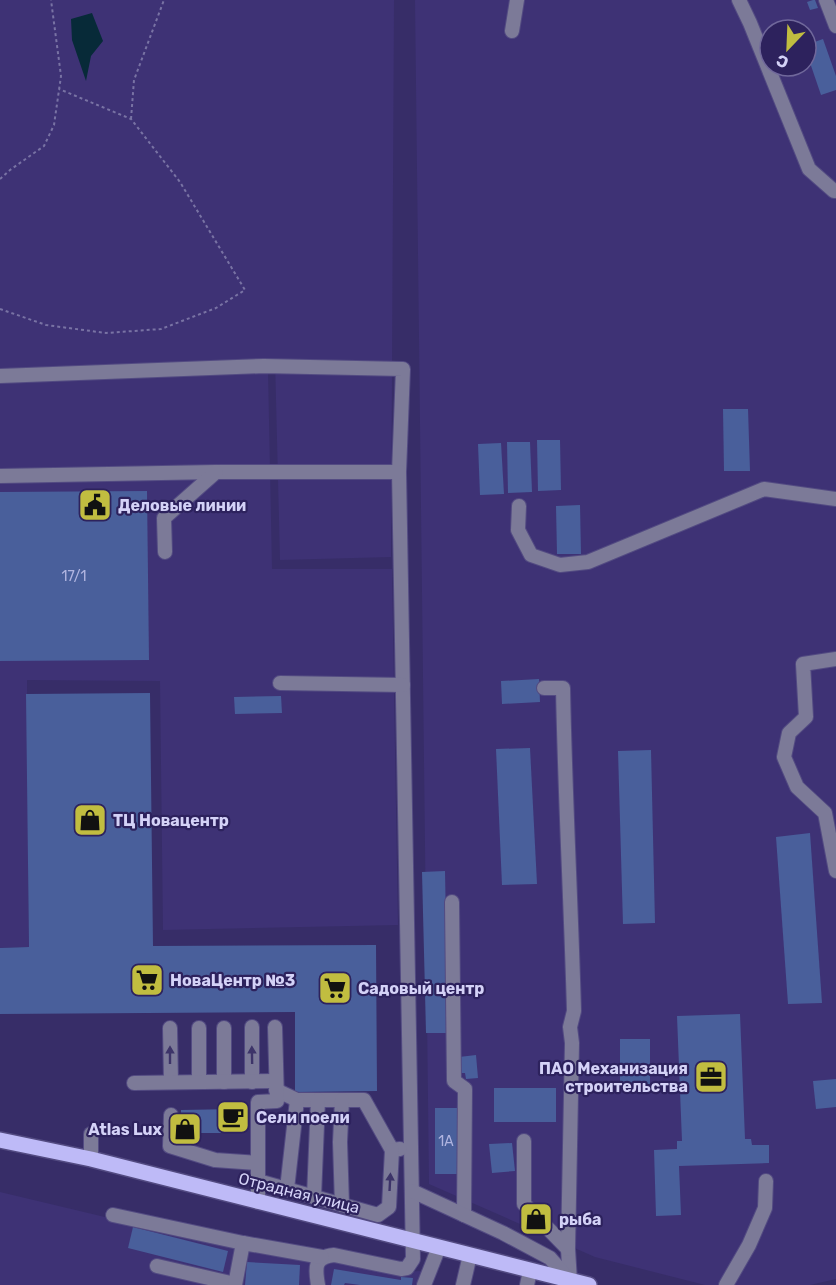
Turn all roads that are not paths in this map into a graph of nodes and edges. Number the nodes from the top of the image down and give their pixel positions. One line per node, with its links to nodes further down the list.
1 (517, 0): 5 (lane)
2 (738, 0): 6 (lane)
3 (826, 0): 4 (lane)
4 (836, 26)
5 (512, 31)
6 (836, 191)
7 (0, 376): 9 (lane)
8 (216, 472): 9 (lane); 10 (lane); 13 (lane)
9 (399, 472): 16 (lane)
10 (0, 476)
11 (836, 500): 12 (lane)
12 (519, 506)
13 (165, 552)
14 (836, 659): 18 (lane)
15 (280, 683): 16 (lane)
16 (403, 685): 38 (lane)
17 (544, 688): 54 (lane)
18 (836, 872)
19 (452, 902): 50 (lane)
20 (275, 1027): 30 (lane)
21 (170, 1028): 25 (lane, one-way to 21)
22 (199, 1028): 26 (lane)
23 (224, 1028): 27 (lane)
24 (252, 1028): 28 (lane, one-way to 24)
25 (171, 1082): 26 (lane); 29 (lane)
26 (199, 1082): 27 (lane)
27 (224, 1082): 28 (lane)
28 (252, 1082): 30 (lane)
29 (134, 1083)
30 (276, 1086): 31 (lane); 41 (lane)
31 (297, 1100): 32 (lane); 44 (lane)
32 (318, 1100): 33 (lane); 46 (lane)
33 (342, 1100): 39 (lane); 48 (lane)
34 (171, 1115): 41 (lane)
35 (90, 1134): 40 (lane)
36 (0, 1140): 40 (main road, Отрадная улица)
37 (524, 1141): 54 (lane)
38 (412, 1149): 39 (lane); 45 (lane)
39 (392, 1150): 48 (lane, one-way to 39)
40 (91, 1159): 47 (main road, Отрадная улица)
41 (258, 1163): 42 (lane)
42 (258, 1181): 44 (lane); 47 (lane)
43 (766, 1181): 65 (lane)
44 (287, 1189): 46 (lane)
45 (412, 1191): 50 (lane); 51 (lane)
46 (314, 1197): 48 (lane)
47 (258, 1202): 51 (main road, Отрадная улица)
48 (342, 1205)
49 (113, 1215): 52 (lane)
50 (464, 1215): 59 (lane)
51 (412, 1241): 53 (main road, Отрадная улица); 56 (lane)
52 (243, 1243): 56 (lane); 60 (lane)
53 (439, 1247): 55 (main road, Отрадная улица); 62 (lane)
54 (568, 1249): 59 (lane)
55 (470, 1255): 58 (main road, Отрадная улица); 63 (lane)
56 (322, 1257): 61 (lane)
57 (157, 1266): 60 (lane)
58 (528, 1278): 59 (main road, Отрадная улица)
59 (570, 1281): 64 (main road, Отрадная улица)
60 (235, 1285)
61 (318, 1285)
62 (424, 1285)
63 (463, 1285)
64 (589, 1285)
65 (726, 1285)

